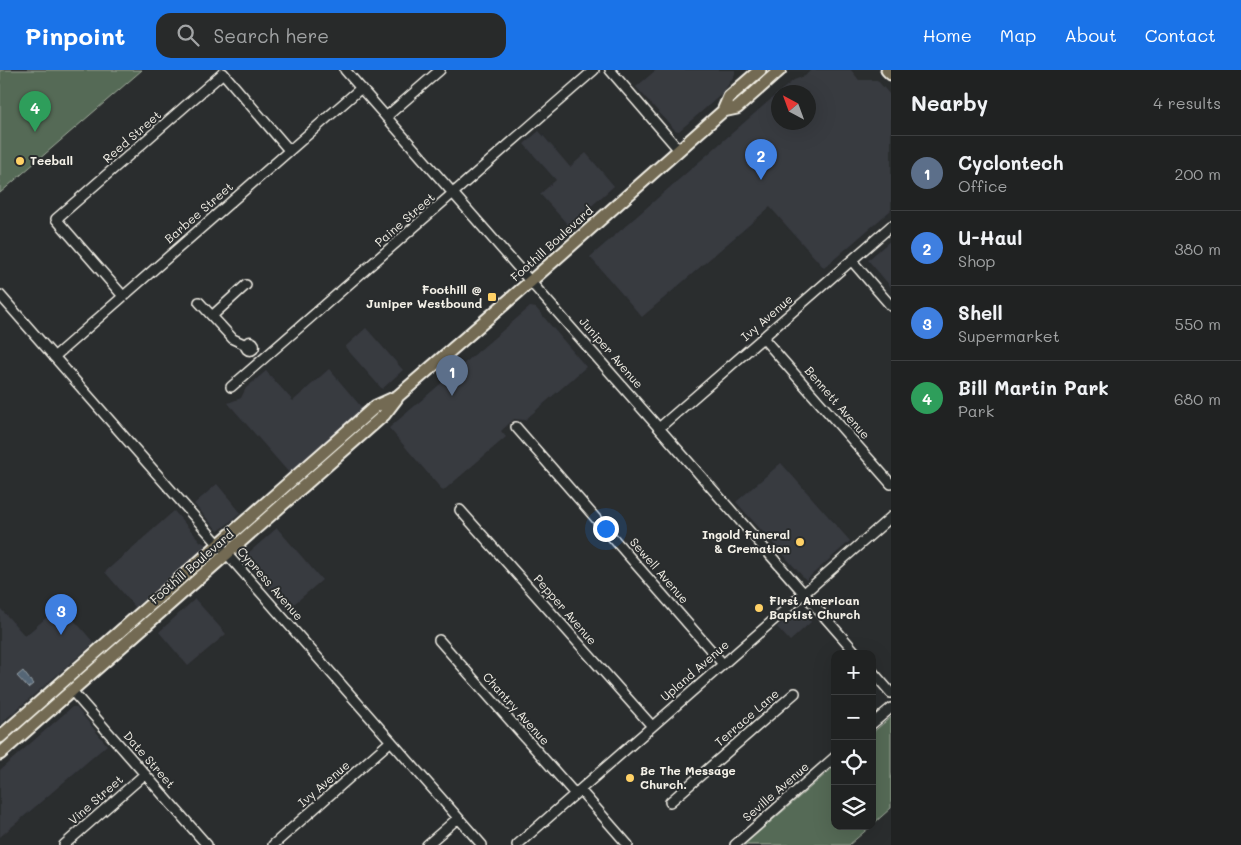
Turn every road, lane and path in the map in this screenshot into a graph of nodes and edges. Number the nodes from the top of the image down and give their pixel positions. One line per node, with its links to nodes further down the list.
1 (345, 70): 9 (street, Juniper Avenue)
2 (440, 70): 11 (street)
3 (594, 70): 14 (street, Paine Street)
4 (610, 70): 13 (street)
5 (760, 70): 10 (main road, Foothill Boulevard)
6 (780, 70): 10 (main road, Foothill Boulevard)
7 (887, 70): 8 (main road)
8 (891, 74)
9 (360, 88): 11 (street, Juniper Avenue); 12 (street, Barbee Street)
10 (723, 111): 13 (main road, Foothill Boulevard)
11 (386, 117): 14 (street, Juniper Avenue)
12 (289, 150): 20 (street, Barbee Street); 20 (street, Reed Street)
13 (679, 150): 17 (main road, Foothill Boulevard)
14 (454, 194): 17 (street, Juniper Avenue); 26 (street, Paine Street)
15 (891, 226): 16 (street, Ivy Avenue)
16 (852, 261): 22 (street); 24 (street, Ivy Avenue)
17 (531, 282): 28 (main road, Foothill Boulevard); 30 (street, Juniper Avenue)
18 (246, 285): 23 (street)
19 (0, 295): 25 (street, Cypress Avenue)
20 (123, 296): 25 (street, Barbee Street)
21 (200, 302): 23 (street)
22 (891, 306)
23 (212, 316): 26 (street)
24 (763, 338): 30 (street, Ivy Avenue); 31 (street, Bennett Avenue)
25 (54, 357): 34 (street, Cypress Avenue)
26 (264, 359): 27 (street, Paine Street)
27 (231, 387)
28 (398, 396): 34 (main road, Foothill Boulevard); 35 (main road, Foothill Boulevard)
29 (516, 427): 39 (street, Sewell Avenue)
30 (659, 428): 36 (street, Juniper Avenue)
31 (891, 484)
32 (460, 510): 46 (street, Pepper Avenue)
33 (891, 517): 36 (street, Upland Avenue)
34 (219, 545): 35 (street, Cypress Avenue); 47 (main road, Foothill Boulevard)
35 (228, 554): 41 (main road, Foothill Boulevard); 48 (street, Cypress Avenue)
36 (804, 593): 38 (street, Juniper Avenue); 39 (street, Upland Avenue)
37 (439, 640): 52 (street, Chantry Avenue)
38 (854, 650)
39 (723, 664): 46 (street, Upland Avenue)
40 (876, 676): 43 (street)
41 (72, 691): 49 (main road, Foothill Boulevard); 51 (street, Date Street)
42 (795, 693): 53 (street, Terrace Lane)
43 (891, 693)
44 (891, 708): 45 (street)
45 (876, 721)
46 (652, 726): 52 (street, Upland Avenue)
47 (0, 736)
48 (391, 741): 54 (street, Cypress Avenue); 57 (street, Ivy Avenue)
49 (0, 754)
50 (831, 761): 62 (street, Seville Avenue)
51 (145, 774): 55 (street, Vine Street); 56 (street, Date Street)
52 (577, 792): 60 (street, Upland Avenue); 61 (street, Chantry Avenue)
53 (670, 802)
54 (458, 818): 58 (street); 59 (street, Cypress Avenue)
55 (68, 844)
56 (207, 845)
57 (273, 845)
58 (427, 845)
59 (482, 845)
60 (517, 845)
61 (628, 845)
62 (735, 845)

